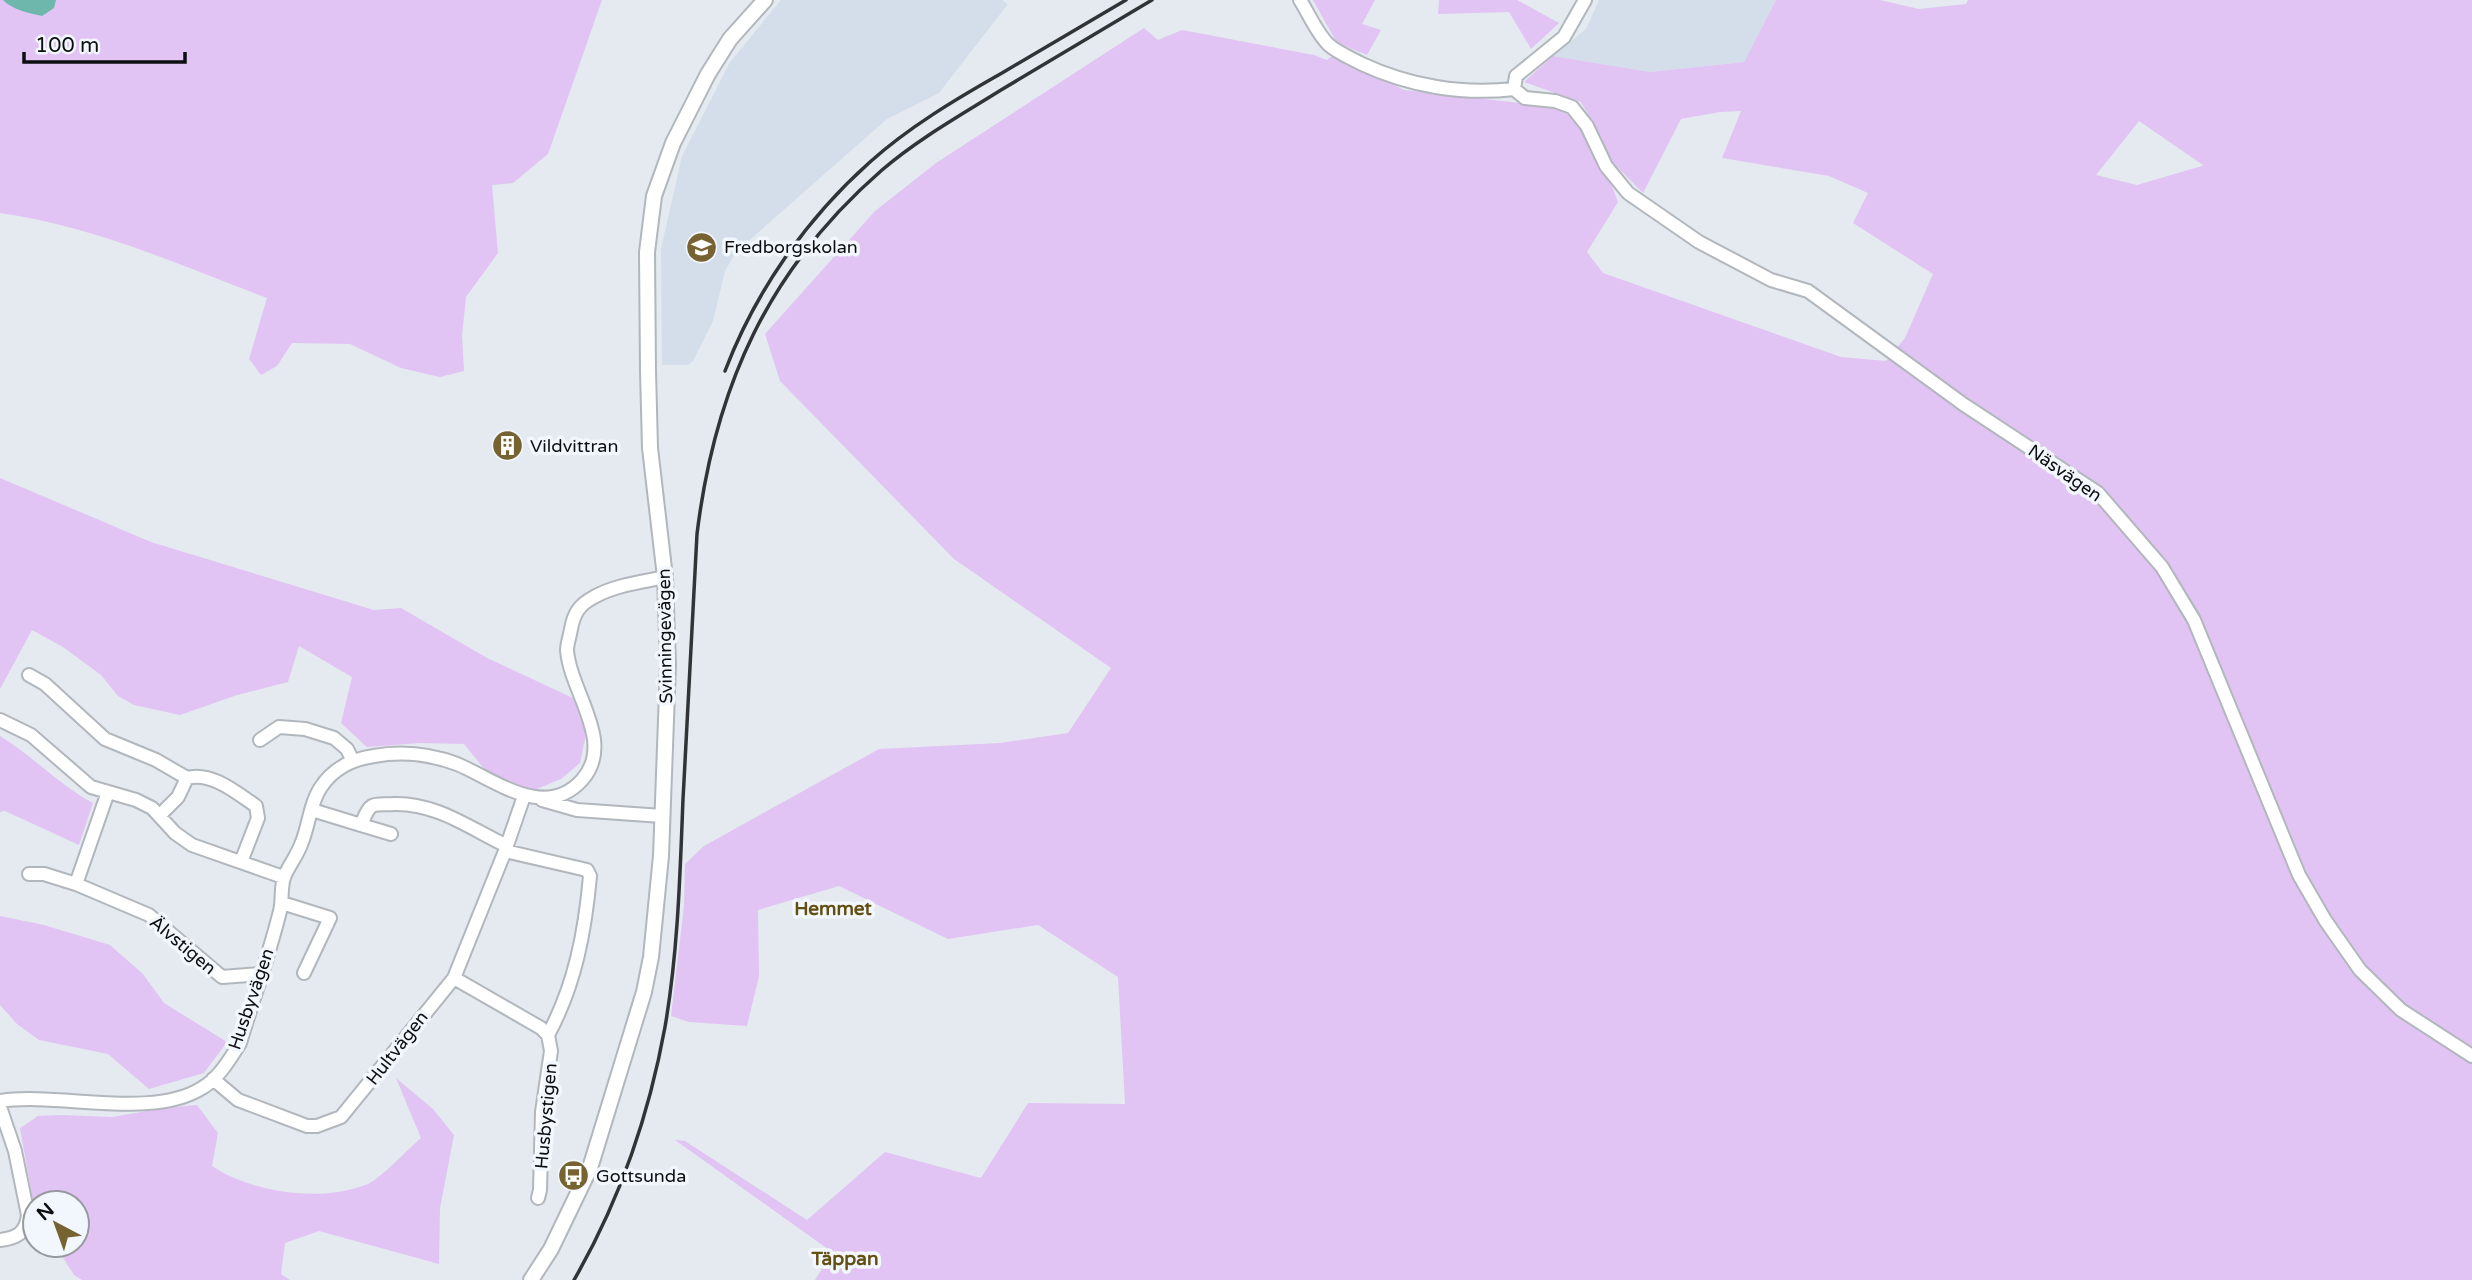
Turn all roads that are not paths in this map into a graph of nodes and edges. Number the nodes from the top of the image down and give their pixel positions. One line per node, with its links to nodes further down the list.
1 (765, 0): 5 (main road, Svinningevägen)
2 (1300, 0): 4 (street)
3 (1585, 0): 4 (street)
4 (1514, 89): 29 (street, Näsvägen)
5 (665, 578): 13 (street, Husbyvägen); 16 (main road, Svinningevägen)
6 (29, 675): 10 (street)
7 (0, 720): 11 (street)
8 (260, 740): 9 (street)
9 (353, 761): 12 (street, Husbyvägen); 14 (street, Husbyvägen)
10 (187, 778): 15 (street); 20 (street)
11 (108, 792): 15 (street); 23 (street)
12 (524, 796): 13 (street, Husbyvägen); 19 (street, Hultvägen)
13 (538, 799): 16 (street)
14 (312, 810): 17 (street); 22 (street, Husbyvägen)
15 (160, 815): 20 (street)
16 (662, 816): 35 (main road, Svinningevägen)
17 (361, 825): 18 (street); 19 (street)
18 (391, 834)
19 (506, 849): 27 (street, Hultvägen); 28 (street, Husbystigen)
20 (241, 862): 22 (street)
21 (29, 874): 23 (street, Älvstigen)
22 (283, 877): 24 (street, Husbyvägen)
23 (76, 884): 26 (street, Älvstigen)
24 (282, 903): 25 (street); 26 (street, Husbyvägen)
25 (304, 973)
26 (261, 974): 30 (street, Husbyvägen)
27 (454, 978): 28 (street); 30 (street, Hultvägen)
28 (548, 1035): 33 (street, Husbystigen)
29 (2472, 1056)
30 (213, 1079): 31 (street, Husbyvägen)
31 (0, 1101)
32 (0, 1107): 34 (street)
33 (538, 1198)
34 (0, 1240)
35 (531, 1280)

